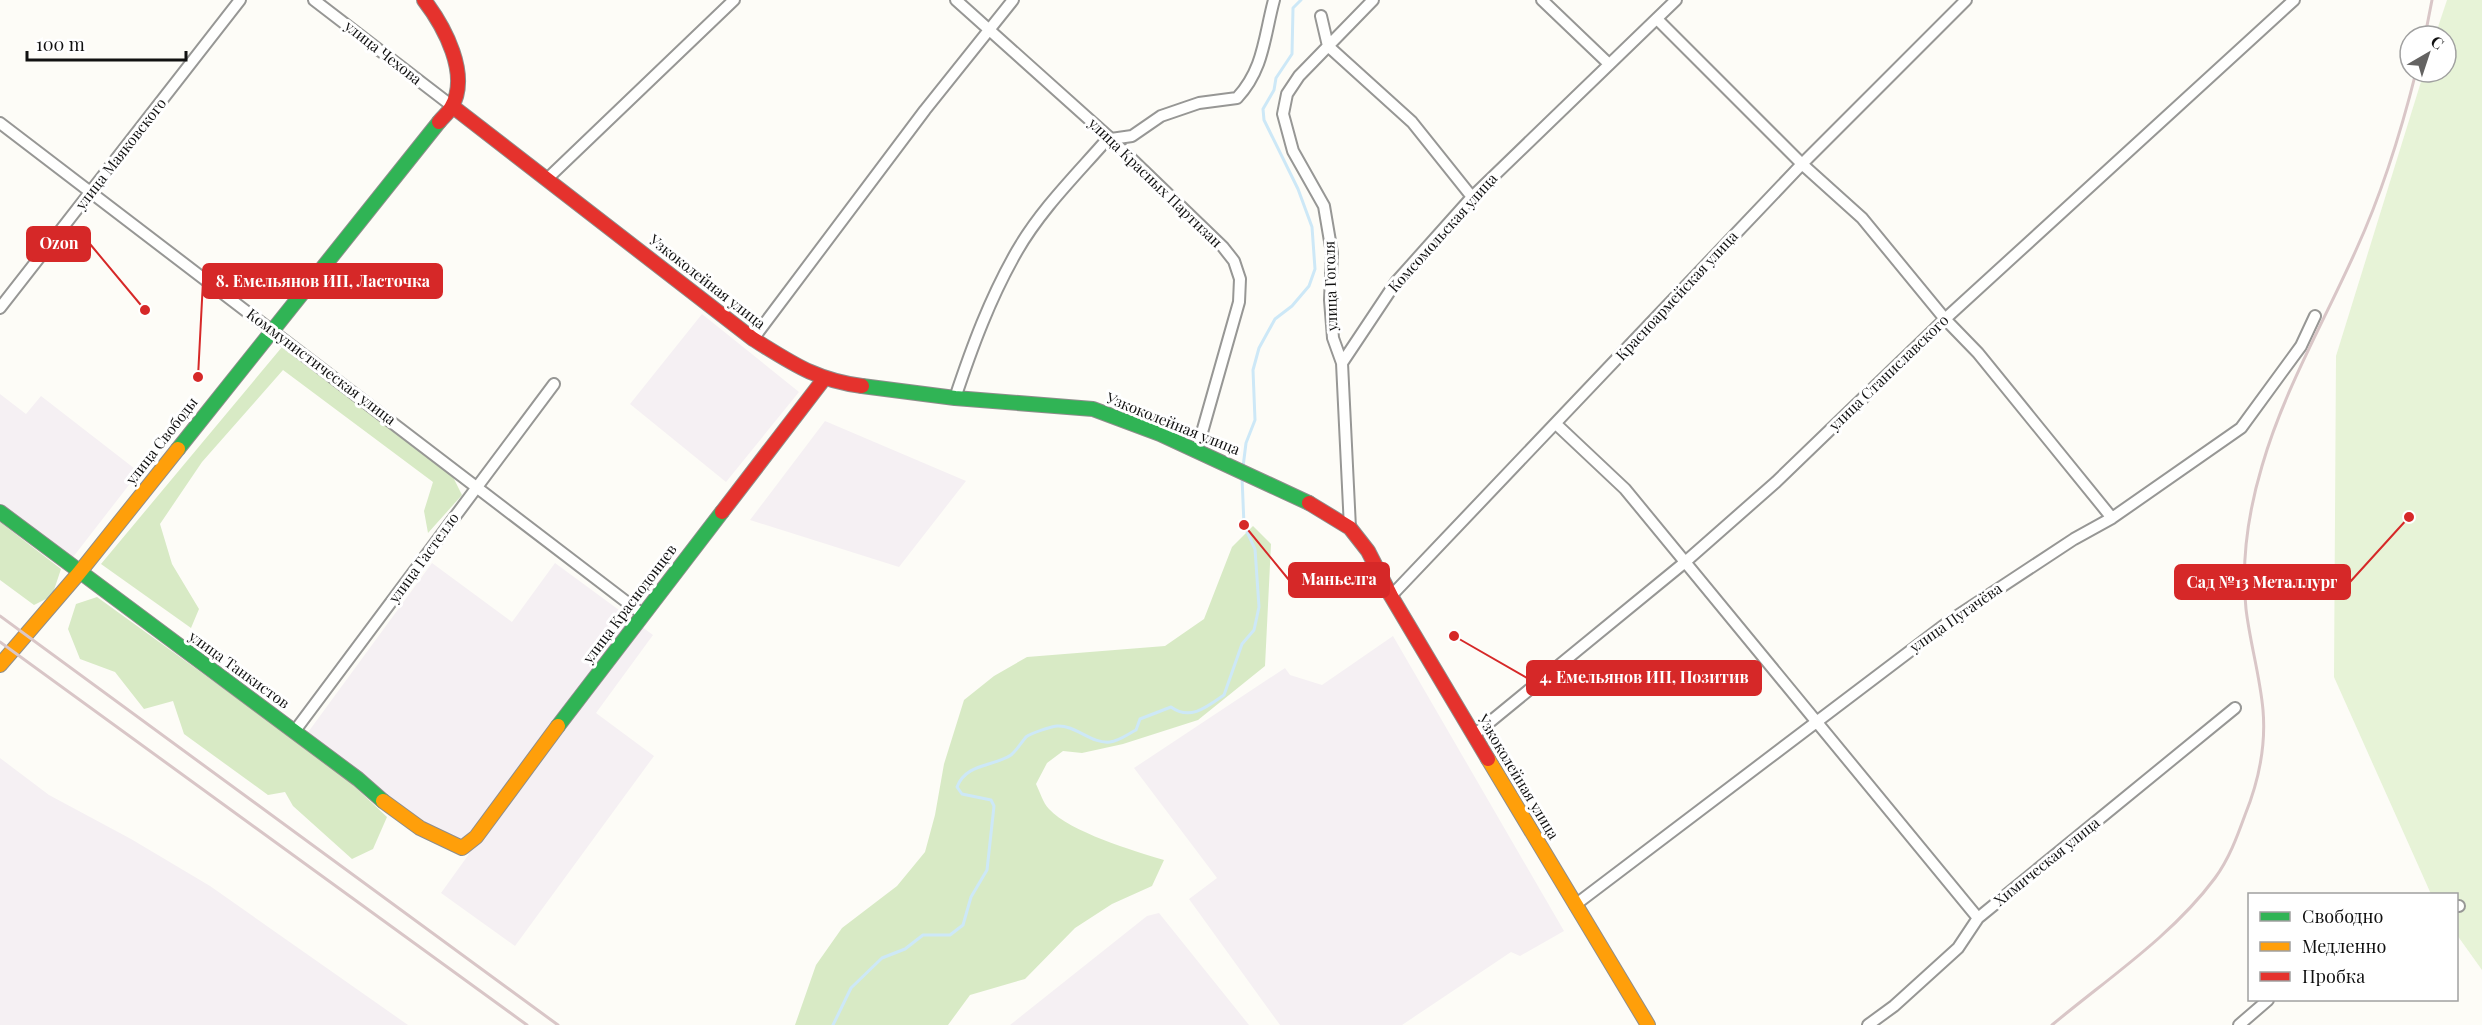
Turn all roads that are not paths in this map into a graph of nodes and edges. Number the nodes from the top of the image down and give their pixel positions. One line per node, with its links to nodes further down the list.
1 (240, 0): 23 (street, улица Маяковского)
2 (314, 0): 18 (street, улица Чехова)
3 (424, 0): 18 (street)
4 (734, 0): 22 (street)
5 (956, 0): 15 (street, улица Красных Партизан)
6 (1013, 0): 15 (street)
7 (1274, 0): 20 (street)
8 (1373, 0): 16 (street, улица Гоголя)
9 (1542, 0): 17 (street)
10 (1676, 0): 14 (street, Комсомольская улица)
11 (1966, 0): 21 (street, Красноармейская улица)
12 (2294, 0): 27 (street, улица Станиславского)
13 (1321, 16): 16 (street)
14 (1657, 19): 17 (street, Комсомольская улица); 21 (street)
15 (989, 30): 20 (street, улица Красных Партизан); 29 (street)
16 (1328, 46): 24 (street); 30 (street, улица Гоголя)
17 (1609, 64): 24 (street, Комсомольская улица)
18 (452, 106): 22 (street, Узкоколейная улица); 28 (street, улица Свободы)
19 (0, 123): 23 (street, Коммунистическая улица)
20 (1111, 140): 33 (street); 35 (street, улица Красных Партизан)
21 (1802, 164): 27 (street); 34 (street, Красноармейская улица)
22 (547, 179): 29 (street, Узкоколейная улица)
23 (92, 192): 25 (street, улица Маяковского); 28 (street, Коммунистическая улица)
24 (1472, 197): 30 (street, Комсомольская улица)
25 (0, 308)
26 (2315, 316): 38 (street, улица Пугачёва)
27 (1946, 319): 38 (street); 40 (street, улица Станиславского)
28 (272, 330): 36 (street, Коммунистическая улица); 41 (street, улица Свободы)
29 (753, 339): 31 (street, Узкоколейная улица)
30 (1342, 363): 39 (street)
31 (824, 379): 33 (street, Узкоколейная улица); 43 (street, улица Краснодонцев)
32 (554, 384): 36 (street, улица Гастелло)
33 (955, 398): 35 (street, Узкоколейная улица)
34 (1556, 424): 40 (street); 42 (street, Красноармейская улица)
35 (1197, 450): 39 (street, Узкоколейная улица)
36 (477, 486): 43 (street, Коммунистическая улица); 47 (street, улица Гастелло)
37 (0, 512): 41 (street, улица Танкистов)
38 (2112, 518): 46 (street, улица Пугачёва)
39 (1350, 528): 42 (street, Узкоколейная улица)
40 (1684, 563): 46 (street); 48 (street, улица Станиславского)
41 (79, 573): 44 (street, улица Свободы); 47 (street, улица Танкистов)
42 (1391, 596): 48 (street, Узкоколейная улица)
43 (641, 613): 49 (street, улица Краснодонцев)
44 (0, 665)
45 (2235, 708): 51 (street, Химическая улица)
46 (1818, 722): 50 (street, улица Пугачёва); 51 (street)
47 (294, 732): 49 (street, улица Танкистов)
48 (1474, 735): 50 (street, Узкоколейная улица)
49 (462, 848)
50 (1575, 905): 53 (street, Узкоколейная улица)
51 (1978, 918): 54 (street, Химическая улица)
52 (2266, 1001): 55 (street)
53 (1648, 1025)
54 (1868, 1025)
55 (2239, 1025)

